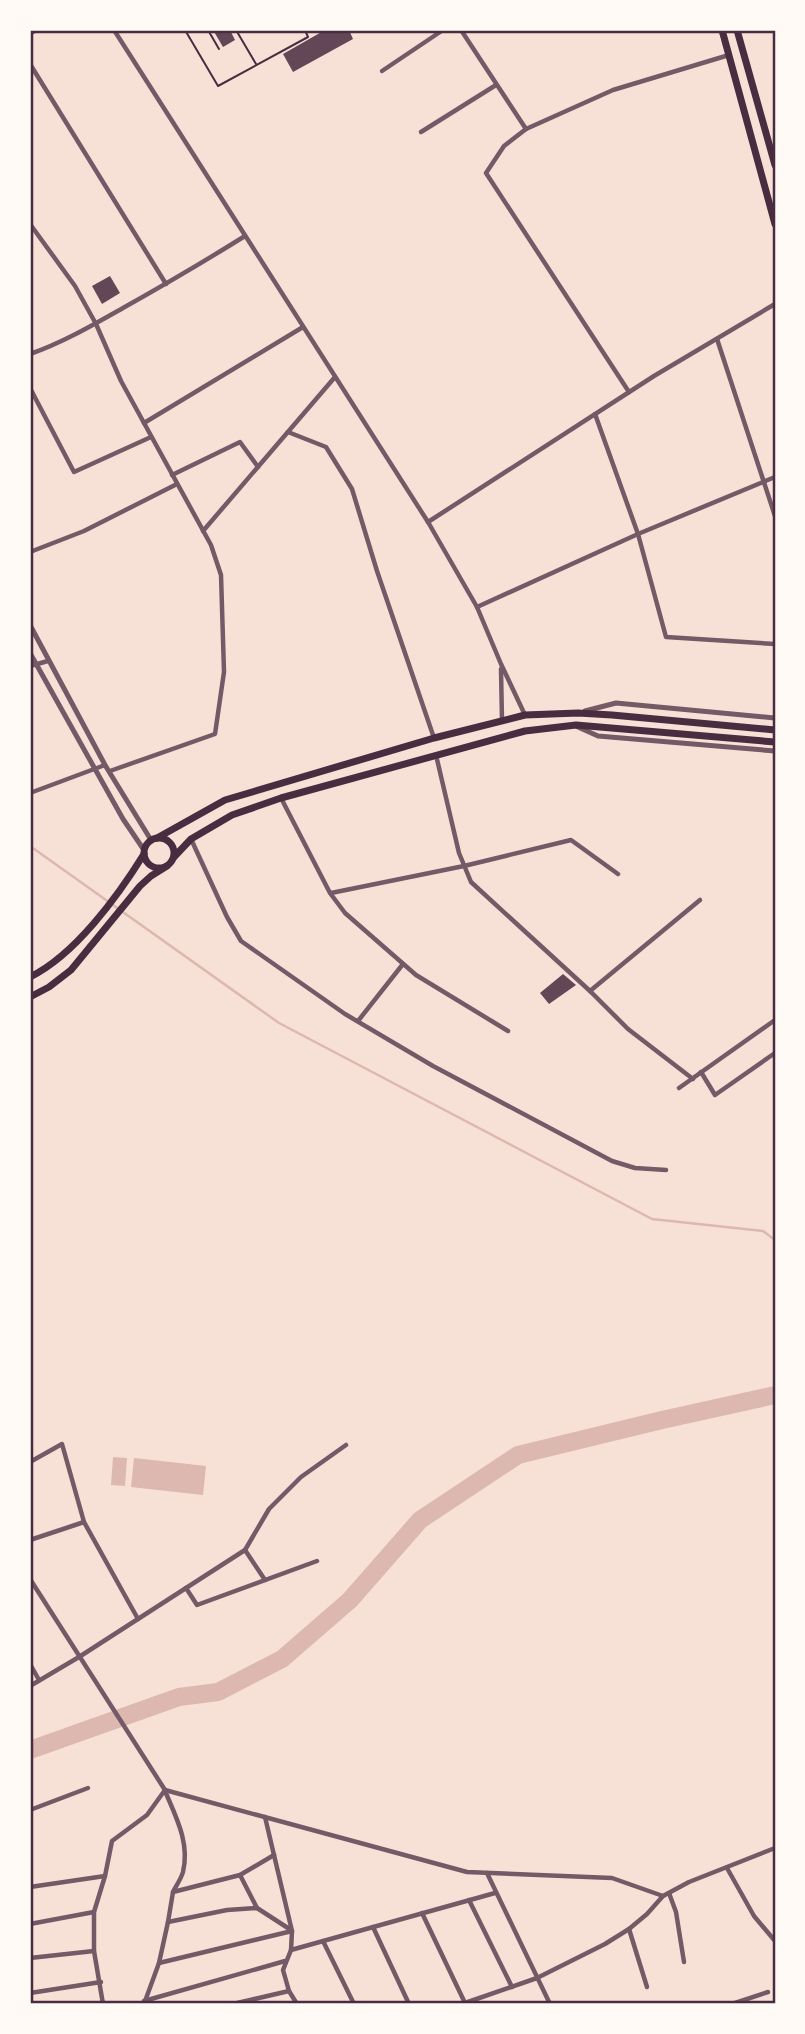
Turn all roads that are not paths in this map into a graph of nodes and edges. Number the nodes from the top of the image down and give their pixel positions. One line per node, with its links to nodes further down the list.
1 (36, 30): 7 (street)
2 (114, 30): 17 (street)
3 (443, 30): 10 (street)
4 (461, 30): 11 (street)
5 (722, 30): 8 (main road)
6 (737, 30): 14 (main road)
7 (30, 33)
8 (729, 55): 12 (street); 16 (main road)
9 (30, 64): 18 (street)
10 (382, 71)
11 (496, 85): 12 (street); 13 (street)
12 (526, 129): 26 (street)
13 (421, 132)
14 (775, 165)
15 (30, 224): 20 (street)
16 (775, 224)
17 (245, 236): 18 (street); 21 (street)
18 (166, 284): 20 (street)
19 (775, 304): 22 (street)
20 (96, 324): 23 (street); 28 (street)
21 (303, 327): 24 (street); 28 (street)
22 (717, 339): 26 (street); 34 (street)
23 (30, 354)
24 (335, 377): 29 (street); 37 (street)
25 (30, 388): 30 (street)
26 (629, 392): 27 (street)
27 (595, 414): 37 (street); 39 (street)
28 (144, 423): 30 (street)
29 (288, 432): 31 (street); 54 (street)
30 (151, 437): 32 (street)
31 (258, 467): 32 (street); 38 (street)
32 (173, 475): 35 (street)
33 (775, 477): 34 (street)
34 (764, 482): 36 (street); 39 (street)
35 (177, 484): 38 (street); 40 (street)
36 (775, 516)
37 (428, 522): 41 (street)
38 (203, 531): 60 (street)
39 (638, 534): 41 (street); 43 (street)
40 (30, 552)
41 (477, 607): 46 (street)
42 (30, 625): 45 (street)
43 (775, 644)
44 (30, 653): 47 (street)
45 (48, 661): 47 (street); 58 (street)
46 (501, 664): 49 (street); 51 (street)
47 (33, 665): 59 (street)
48 (578, 713): 49 (main road); 50 (street); 53 (main road)
49 (525, 716): 51 (main road)
50 (775, 718)
51 (502, 721): 54 (main road)
52 (576, 725): 55 (main road); 56 (street); 57 (main road)
53 (775, 730)
54 (434, 738): 63 (main road)
55 (775, 742)
56 (775, 751)
57 (436, 755): 62 (main road); 68 (street)
58 (105, 765): 59 (street); 60 (street)
59 (96, 769): 61 (street); 65 (street)
60 (110, 771): 63 (street)
61 (30, 793)
62 (281, 798): 64 (main road); 70 (street)
63 (154, 839): 65 (main road); 66 (main road)
64 (191, 839): 66 (main road); 77 (street)
65 (144, 852): 67 (main road); 73 (main road)
66 (174, 857): 67 (main road)
67 (166, 866): 75 (main road)
68 (464, 866): 69 (street); 70 (street); 74 (street)
69 (618, 874)
70 (330, 893): 72 (street)
71 (700, 900): 74 (street)
72 (403, 964): 77 (street); 78 (street)
73 (30, 976)
74 (590, 991): 81 (street)
75 (30, 996)
76 (775, 1020): 80 (street)
77 (358, 1021): 83 (street)
78 (508, 1031)
79 (775, 1053): 80 (street)
80 (701, 1072): 81 (street)
81 (692, 1079): 82 (street)
82 (679, 1088)
83 (666, 1170)
84 (346, 1445): 88 (street)
85 (30, 1462): 86 (street)
86 (84, 1522): 87 (street); 93 (street)
87 (30, 1540)
88 (245, 1550): 91 (street); 92 (street)
89 (317, 1562): 91 (street)
90 (30, 1579): 94 (street)
91 (265, 1580): 92 (street)
92 (186, 1588): 93 (street)
93 (138, 1619): 94 (street)
94 (79, 1657): 96 (street); 99 (street)
95 (30, 1664): 96 (street)
96 (39, 1680): 97 (street)
97 (30, 1686)
98 (88, 1788): 100 (street)
99 (165, 1790): 101 (street); 107 (street); 109 (street)
100 (30, 1810)
101 (265, 1817): 103 (street); 105 (street)
102 (775, 1848): 104 (street)
103 (274, 1855): 106 (street); 121 (street)
104 (727, 1867): 111 (street); 123 (street)
105 (487, 1873): 110 (street); 112 (street)
106 (240, 1875): 109 (street); 114 (street)
107 (105, 1876): 108 (street); 115 (street)
108 (30, 1886)
109 (173, 1892): 117 (street)
110 (495, 1893): 113 (street); 130 (street)
111 (669, 1893): 112 (street); 128 (street)
112 (663, 1896): 120 (street)
113 (469, 1900): 116 (street); 132 (street)
114 (257, 1908): 117 (street); 121 (street)
115 (94, 1912): 118 (street); 125 (street)
116 (422, 1913): 119 (street); 143 (street)
117 (169, 1922): 129 (street)
118 (30, 1924)
119 (373, 1927): 122 (street); 142 (street)
120 (629, 1929): 130 (street); 133 (street)
121 (292, 1931): 124 (street); 129 (street)
122 (323, 1941): 124 (street); 141 (street)
123 (775, 1941)
124 (290, 1950): 127 (street)
125 (94, 1951): 126 (street); 131 (street)
126 (30, 1958)
127 (286, 1961): 134 (street); 137 (street)
128 (684, 1962)
129 (159, 1963): 137 (street)
130 (537, 1978): 132 (street); 144 (street)
131 (101, 1982): 136 (street); 138 (street)
132 (512, 1987): 143 (street)
133 (647, 1987)
134 (289, 1991): 139 (street); 140 (street)
135 (768, 1992): 145 (street)
136 (30, 1993)
137 (144, 2003)
138 (103, 2004)
139 (233, 2004)
140 (297, 2004)
141 (354, 2004)
142 (409, 2004)
143 (464, 2004)
144 (550, 2004)
145 (732, 2004)

